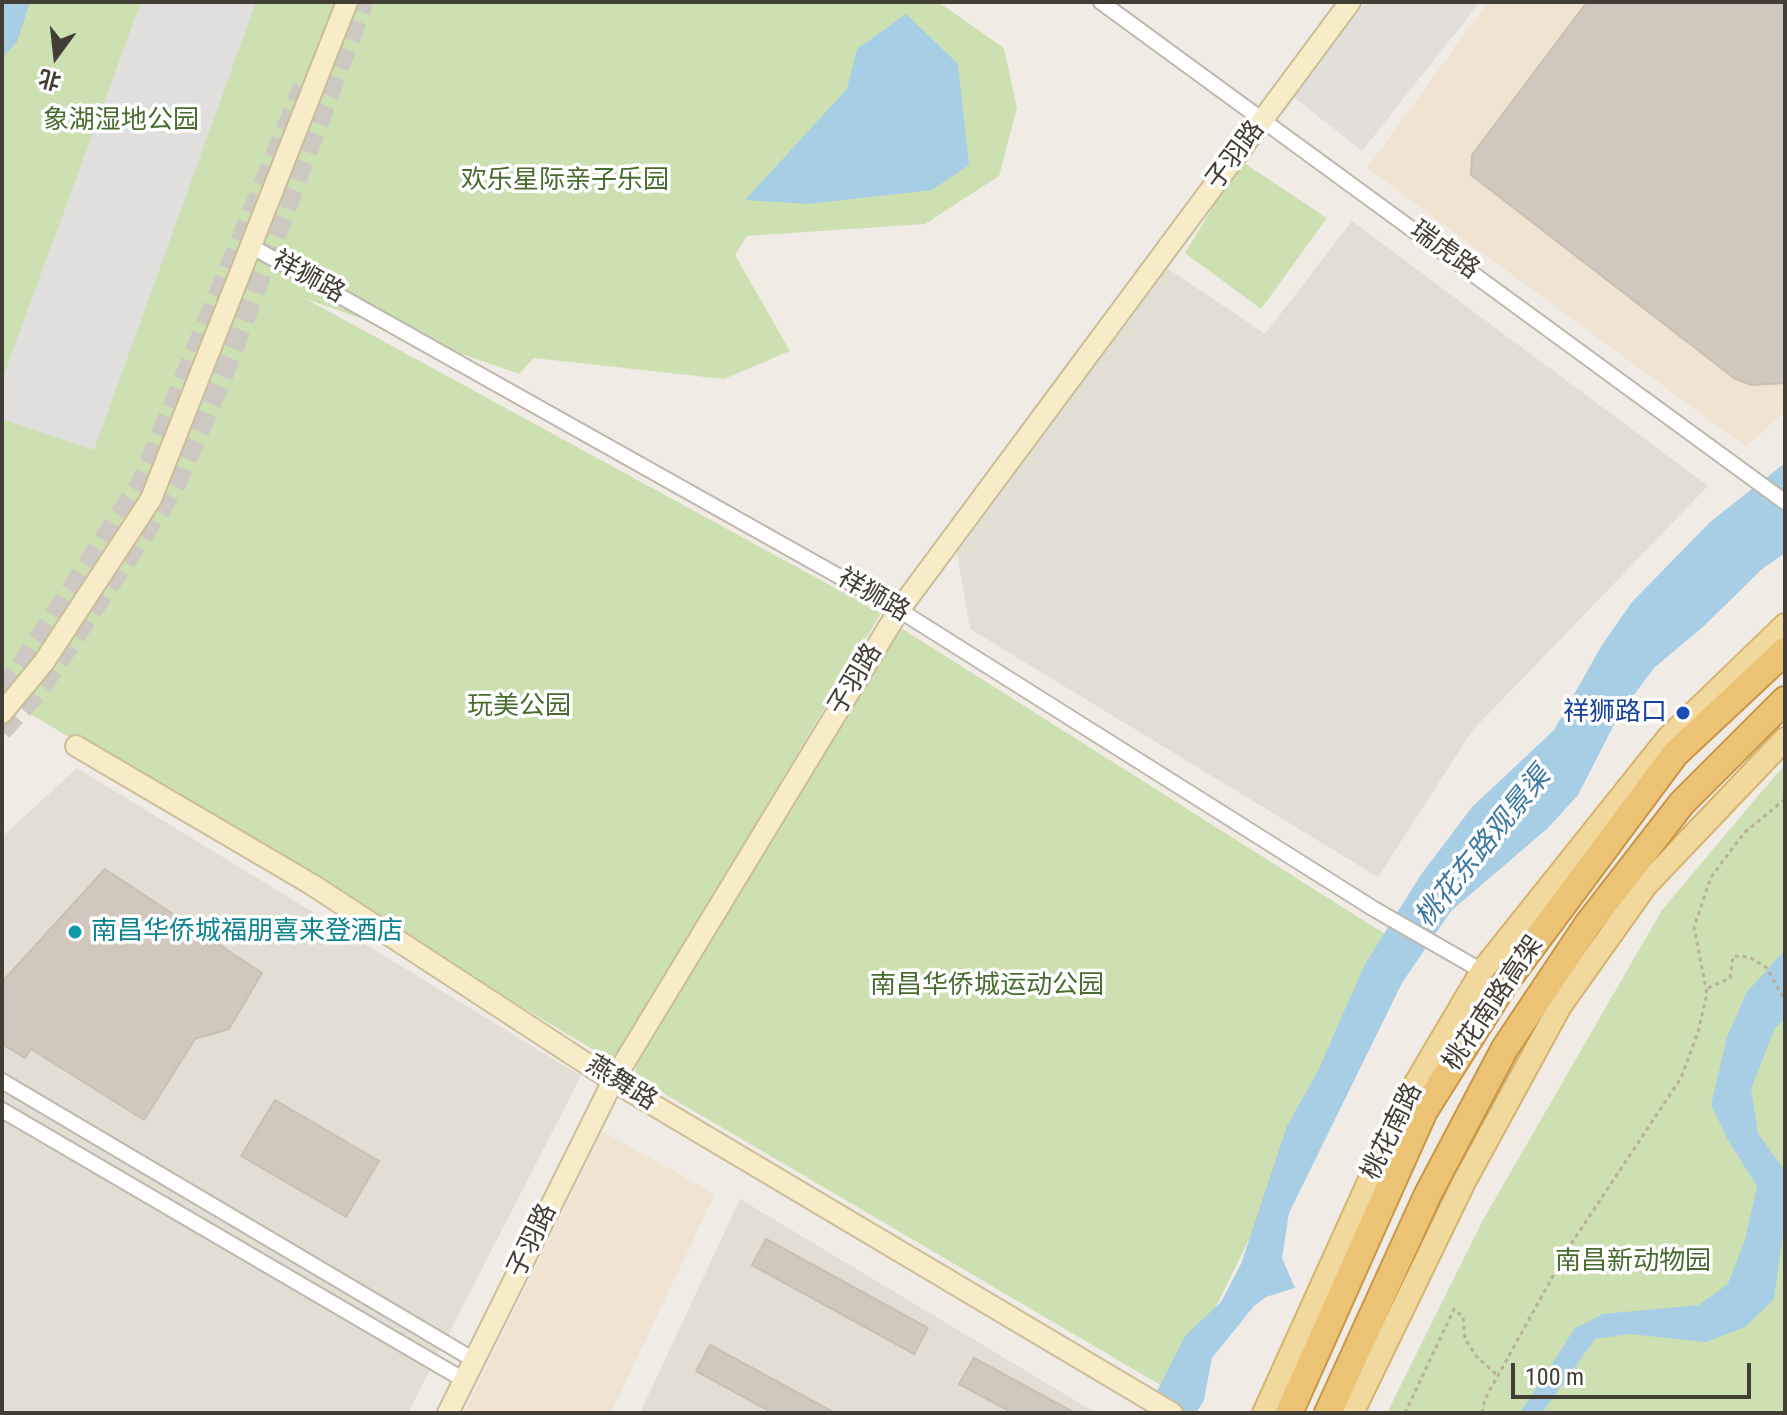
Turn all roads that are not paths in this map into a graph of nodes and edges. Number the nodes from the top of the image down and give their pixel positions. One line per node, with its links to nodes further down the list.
1 (347, 2): 5 (street)
2 (1101, 2): 4 (street, 瑞虎路)
3 (1350, 2): 4 (street, 子羽路)
4 (1264, 118): 6 (street, 瑞虎路); 7 (street, 子羽路)
5 (249, 245): 7 (street, 祥狮路); 11 (street)
6 (1785, 502)
7 (899, 610): 14 (street, 祥狮路); 16 (street, 子羽路)
8 (1785, 625): 14 (main road, 桃花南路)
9 (1785, 651): 23 (highway, 桃花南路高架)
10 (1785, 700): 24 (highway, 桃花南路高架)
11 (2, 713)
12 (1785, 739): 25 (main road)
13 (76, 746): 16 (street, 燕舞路)
14 (1482, 971): 22 (main road, 桃花南路)
15 (2, 1081): 18 (street)
16 (613, 1081): 18 (street, 子羽路); 21 (street, 燕舞路)
17 (2, 1110): 19 (street)
18 (474, 1360): 19 (street, 子羽路)
19 (464, 1380): 20 (street, 子羽路)
20 (448, 1413)
21 (1172, 1413)
22 (1264, 1413)
23 (1289, 1413)
24 (1328, 1413)
25 (1352, 1413)

